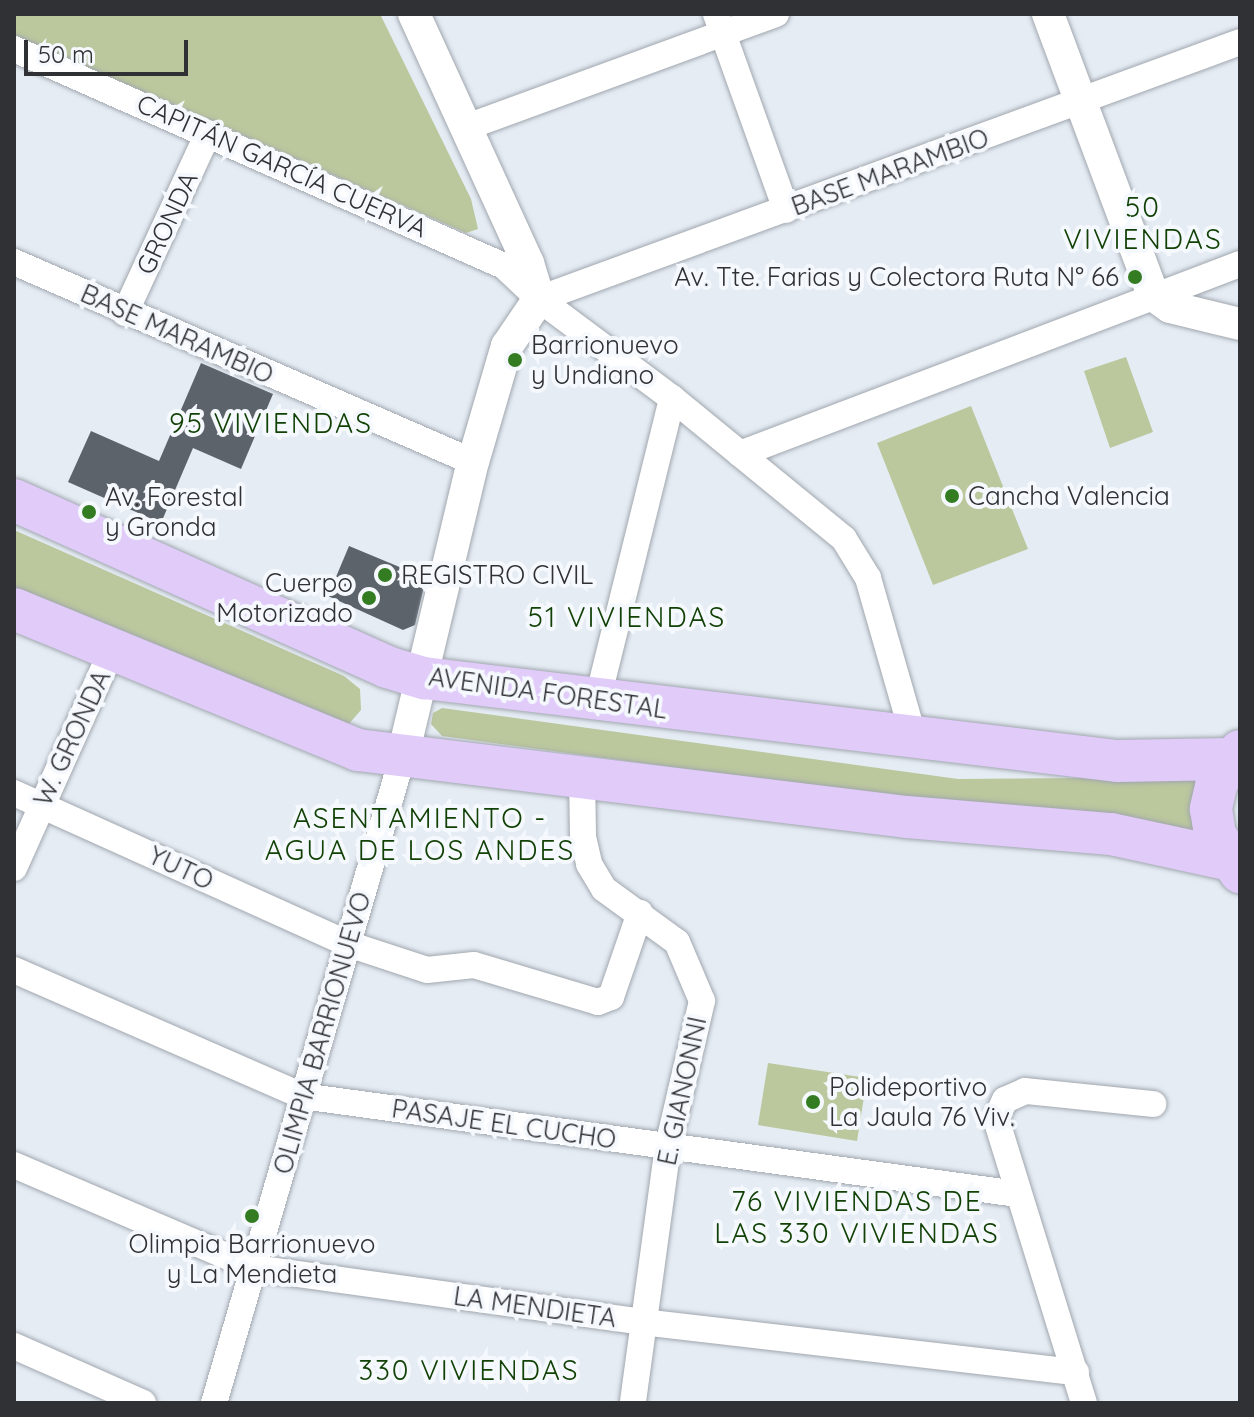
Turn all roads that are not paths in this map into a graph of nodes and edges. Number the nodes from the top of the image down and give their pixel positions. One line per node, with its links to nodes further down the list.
1 (414, 14): 8 (street)
2 (776, 14): 4 (street)
3 (1048, 14): 7 (street)
4 (719, 24): 8 (street); 10 (street)
5 (1240, 42): 7 (street, BASE MARAMBIO)
6 (14, 49): 9 (street, CAPITÁN GARCÍA CUERVA)
7 (1080, 102): 10 (street, BASE MARAMBIO); 13 (street)
8 (467, 127): 14 (street)
9 (208, 133): 14 (street, CAPITÁN GARCÍA CUERVA); 15 (street, GRONDA)
10 (786, 210): 14 (street, BASE MARAMBIO)
11 (14, 262): 15 (street, BASE MARAMBIO)
12 (1240, 264): 13 (street)
13 (1153, 295): 16 (street); 18 (street)
14 (539, 299): 17 (street, CAPITÁN GARCÍA CUERVA); 19 (street, OLIMPIA BARRIONUEVO)
15 (125, 313): 19 (street, BASE MARAMBIO)
16 (1240, 324)
17 (672, 398): 18 (street, CAPITÁN GARCÍA CUERVA); 24 (street)
18 (740, 454): 25 (street, CAPITÁN GARCÍA CUERVA)
19 (473, 462): 23 (street, OLIMPIA BARRIONUEVO)
20 (14, 500): 23 (main road, AVENIDA FORESTAL)
21 (14, 609): 22 (main road)
22 (111, 652): 26 (main road); 30 (street, W. GRONDA)
23 (424, 678): 24 (main road, AVENIDA FORESTAL); 26 (street, OLIMPIA BARRIONUEVO)
24 (597, 702): 25 (main road, AVENIDA FORESTAL)
25 (913, 735): 27 (main road, AVENIDA FORESTAL)
26 (403, 755): 28 (main road); 34 (street, OLIMPIA BARRIONUEVO)
27 (1235, 755): 31 (main road)
28 (582, 777): 31 (main road); 33 (street, E. GIANONNI)
29 (14, 793): 30 (street, YUTO)
30 (41, 804): 32 (street, W. GRONDA); 34 (street, YUTO)
31 (1234, 866)
32 (14, 868)
33 (640, 913): 34 (street, YUTO); 38 (street, E. GIANONNI)
34 (348, 944): 36 (street, OLIMPIA BARRIONUEVO)
35 (14, 970): 36 (street, PASAJE EL CUCHO)
36 (302, 1096): 38 (street, PASAJE EL CUCHO); 41 (street, OLIMPIA BARRIONUEVO)
37 (1153, 1104): 40 (street)
38 (668, 1146): 40 (street, PASAJE EL CUCHO); 42 (street, E. GIANONNI)
39 (14, 1165): 41 (street, LA MENDIETA)
40 (1017, 1194): 44 (street)
41 (254, 1268): 42 (street, LA MENDIETA); 46 (street, OLIMPIA BARRIONUEVO)
42 (642, 1322): 44 (street, LA MENDIETA); 47 (street, E. GIANONNI)
43 (14, 1346): 45 (street)
44 (1076, 1372): 48 (street)
45 (143, 1403)
46 (214, 1403)
47 (633, 1403)
48 (1084, 1403)

